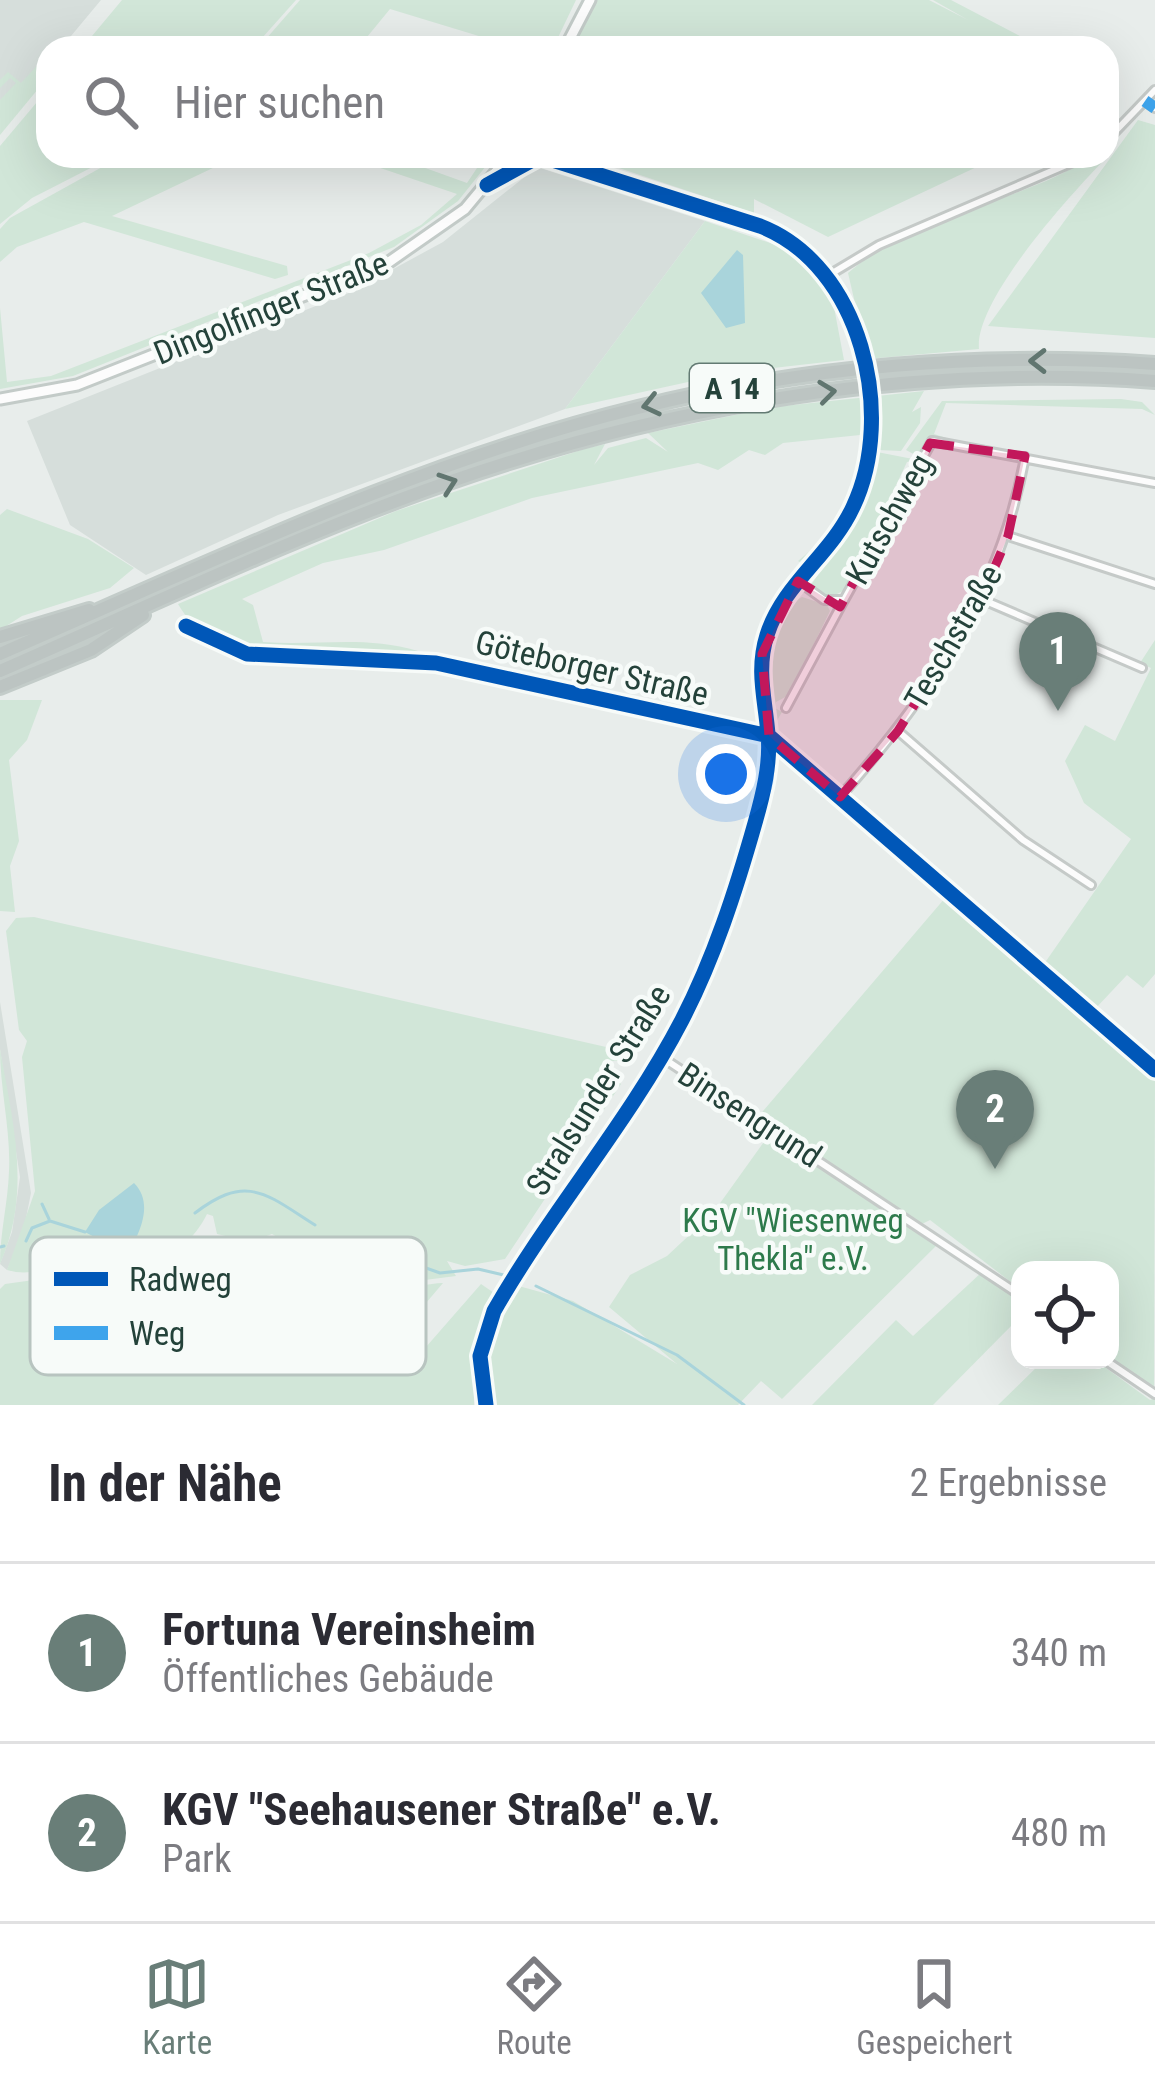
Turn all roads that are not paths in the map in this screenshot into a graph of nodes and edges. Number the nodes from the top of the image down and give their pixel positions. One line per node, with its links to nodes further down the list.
1 (590, 0): 2 (main road)
2 (571, 36)
3 (1155, 90): 4 (street)
4 (1145, 101): 5 (street); 6 (street)
5 (1155, 108)
6 (1119, 128)
7 (499, 168): 11 (main road, Dingolfinger Straße)
8 (518, 168): 11 (street)
9 (577, 168): 12 (street)
10 (1059, 168): 12 (street)
11 (487, 185): 15 (main road, Dingolfinger Straße)
12 (830, 275): 19 (street, Stralsunder Straße, bridge)
13 (1155, 364): 24 (highway, A 14, one-way to 24)
14 (1155, 380): 21 (highway, A 14, one-way to 14)
15 (0, 399)
16 (1025, 456): 17 (street); 18 (street, Teschstraße); 22 (street, Kutschweg)
17 (1155, 483)
18 (1008, 536): 20 (street); 23 (street, Teschstraße)
19 (798, 580): 22 (street, Kutschweg); 33 (street, Stralsunder Straße)
20 (1155, 584)
21 (164, 599): 29 (highway, A 14); 30 (highway)
22 (844, 599): 31 (street, Kutschweg)
23 (981, 599): 28 (street); 32 (street, Teschstraße)
24 (120, 602): 26 (highway); 27 (highway, A 14)
25 (186, 626): 33 (street, Göteborger Straße)
26 (0, 637)
27 (0, 654)
28 (1142, 668)
29 (0, 671)
30 (0, 687)
31 (786, 708)
32 (898, 731): 34 (street, Teschstraße); 35 (street)
33 (769, 736): 34 (street); 36 (street, Stralsunder Straße)
34 (840, 797): 37 (street)
35 (1091, 885)
36 (660, 1056): 38 (street, Binsengrund); 41 (street, Stralsunder Straße)
37 (1155, 1070)
38 (1011, 1289)
39 (1118, 1369): 40 (street)
40 (1154, 1395)
41 (486, 1405)

